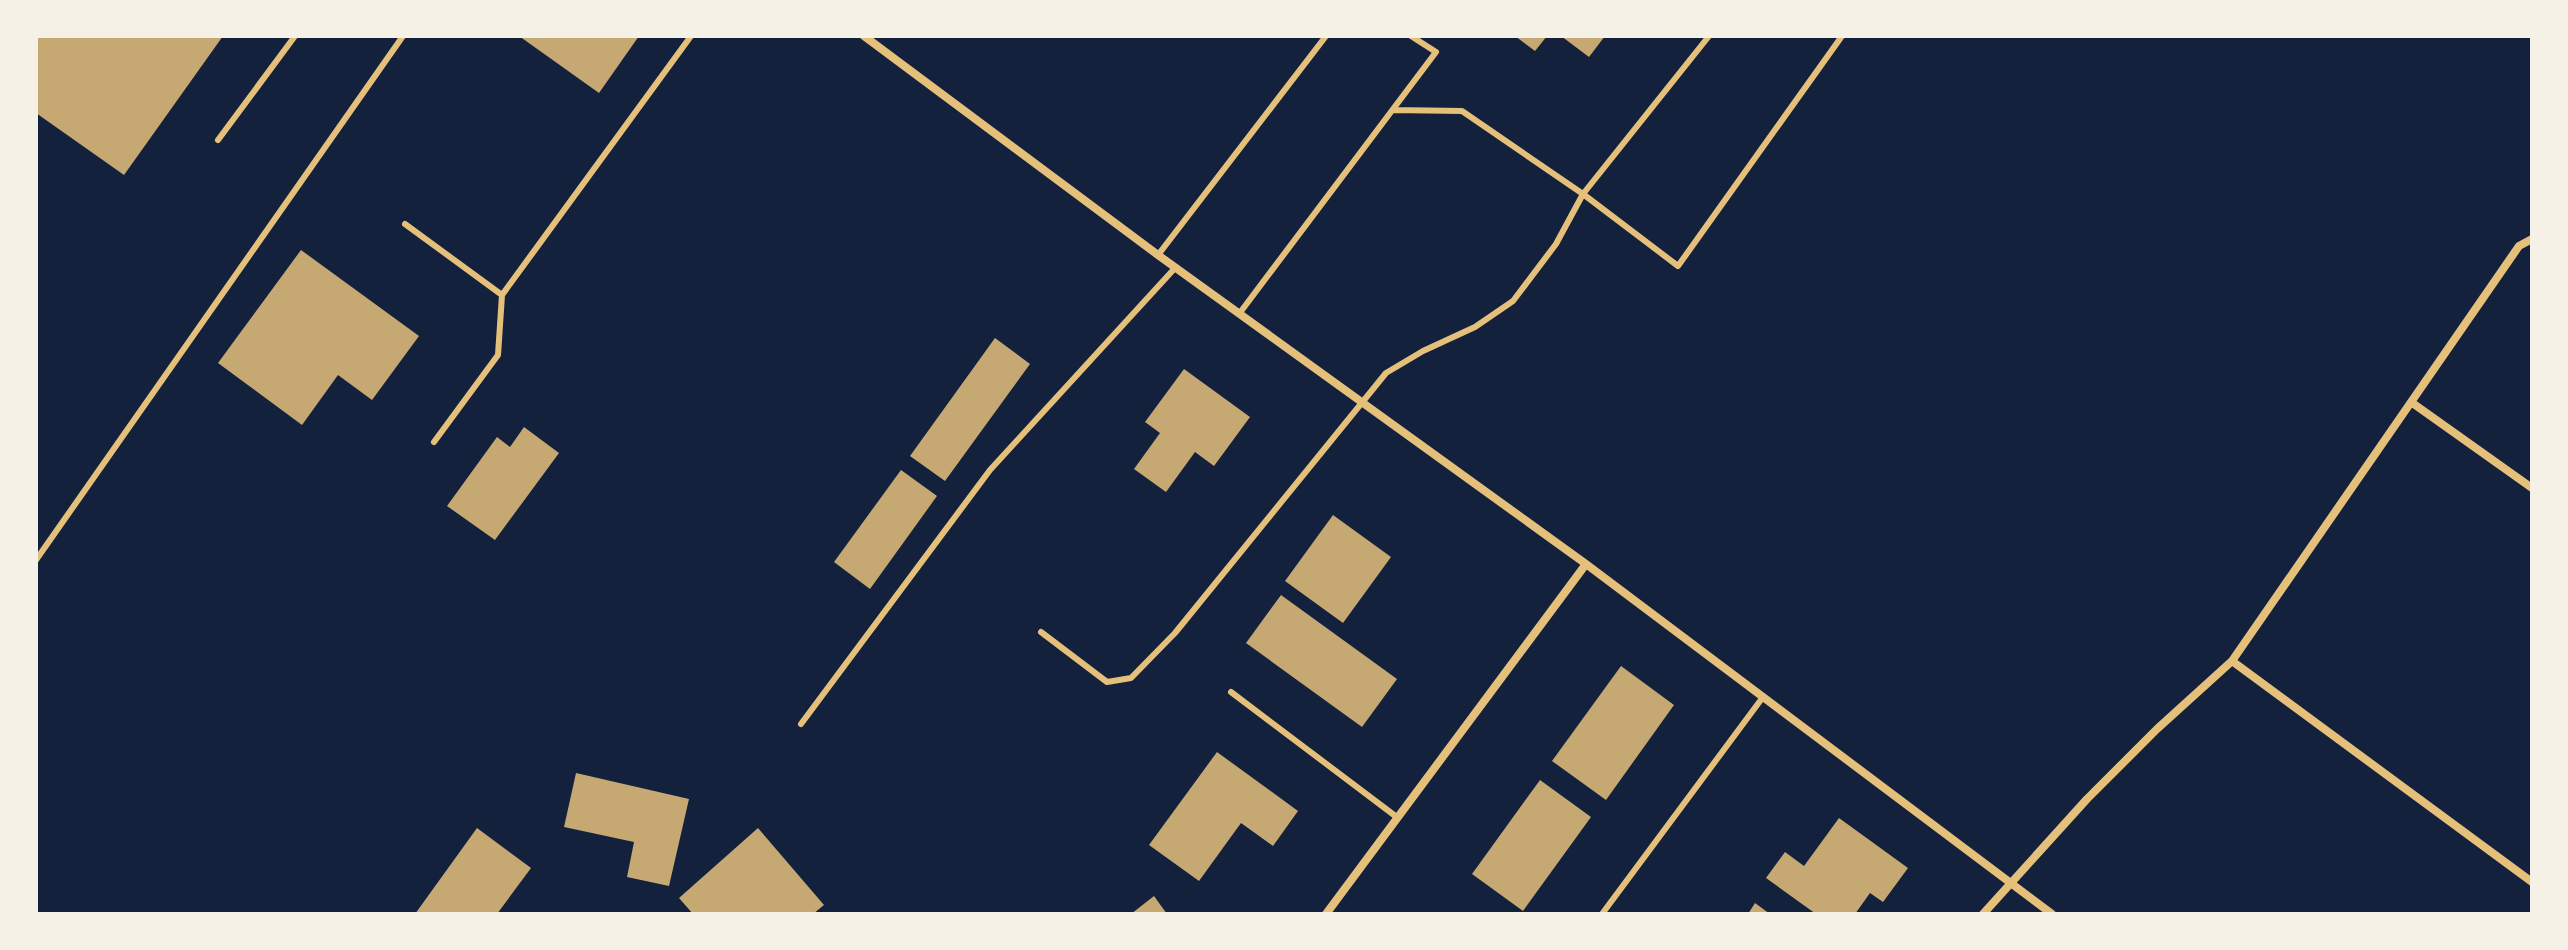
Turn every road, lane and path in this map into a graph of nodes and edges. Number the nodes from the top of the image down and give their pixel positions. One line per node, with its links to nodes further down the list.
1 (295, 36): 10 (lane)
2 (403, 36): 22 (lane)
3 (691, 36): 16 (lane)
4 (864, 36): 14 (street)
5 (1326, 36): 14 (lane)
6 (1411, 36): 9 (lane)
7 (1709, 36): 11 (lane)
8 (1842, 36): 11 (lane)
9 (1393, 110): 11 (lane); 17 (lane)
10 (218, 140)
11 (1583, 194): 18 (lane)
12 (405, 224): 16 (lane)
13 (2532, 239): 19 (street)
14 (1158, 255): 15 (street)
15 (1175, 268): 17 (street); 28 (lane)
16 (502, 295): 20 (lane)
17 (1239, 314): 18 (street)
18 (1361, 402): 23 (street); 24 (lane)
19 (2411, 402): 21 (street); 25 (street)
20 (434, 442)
21 (2532, 488)
22 (36, 560)
23 (1586, 564): 27 (street); 29 (street)
24 (1041, 632)
25 (2232, 661): 30 (street); 31 (street)
26 (1231, 692): 29 (lane)
27 (1763, 697): 31 (street); 33 (lane)
28 (801, 724)
29 (1398, 818): 32 (street)
30 (2532, 882)
31 (2010, 883): 34 (street); 35 (street)
32 (1326, 914)
33 (1602, 914)
34 (1983, 914)
35 (2052, 914)

